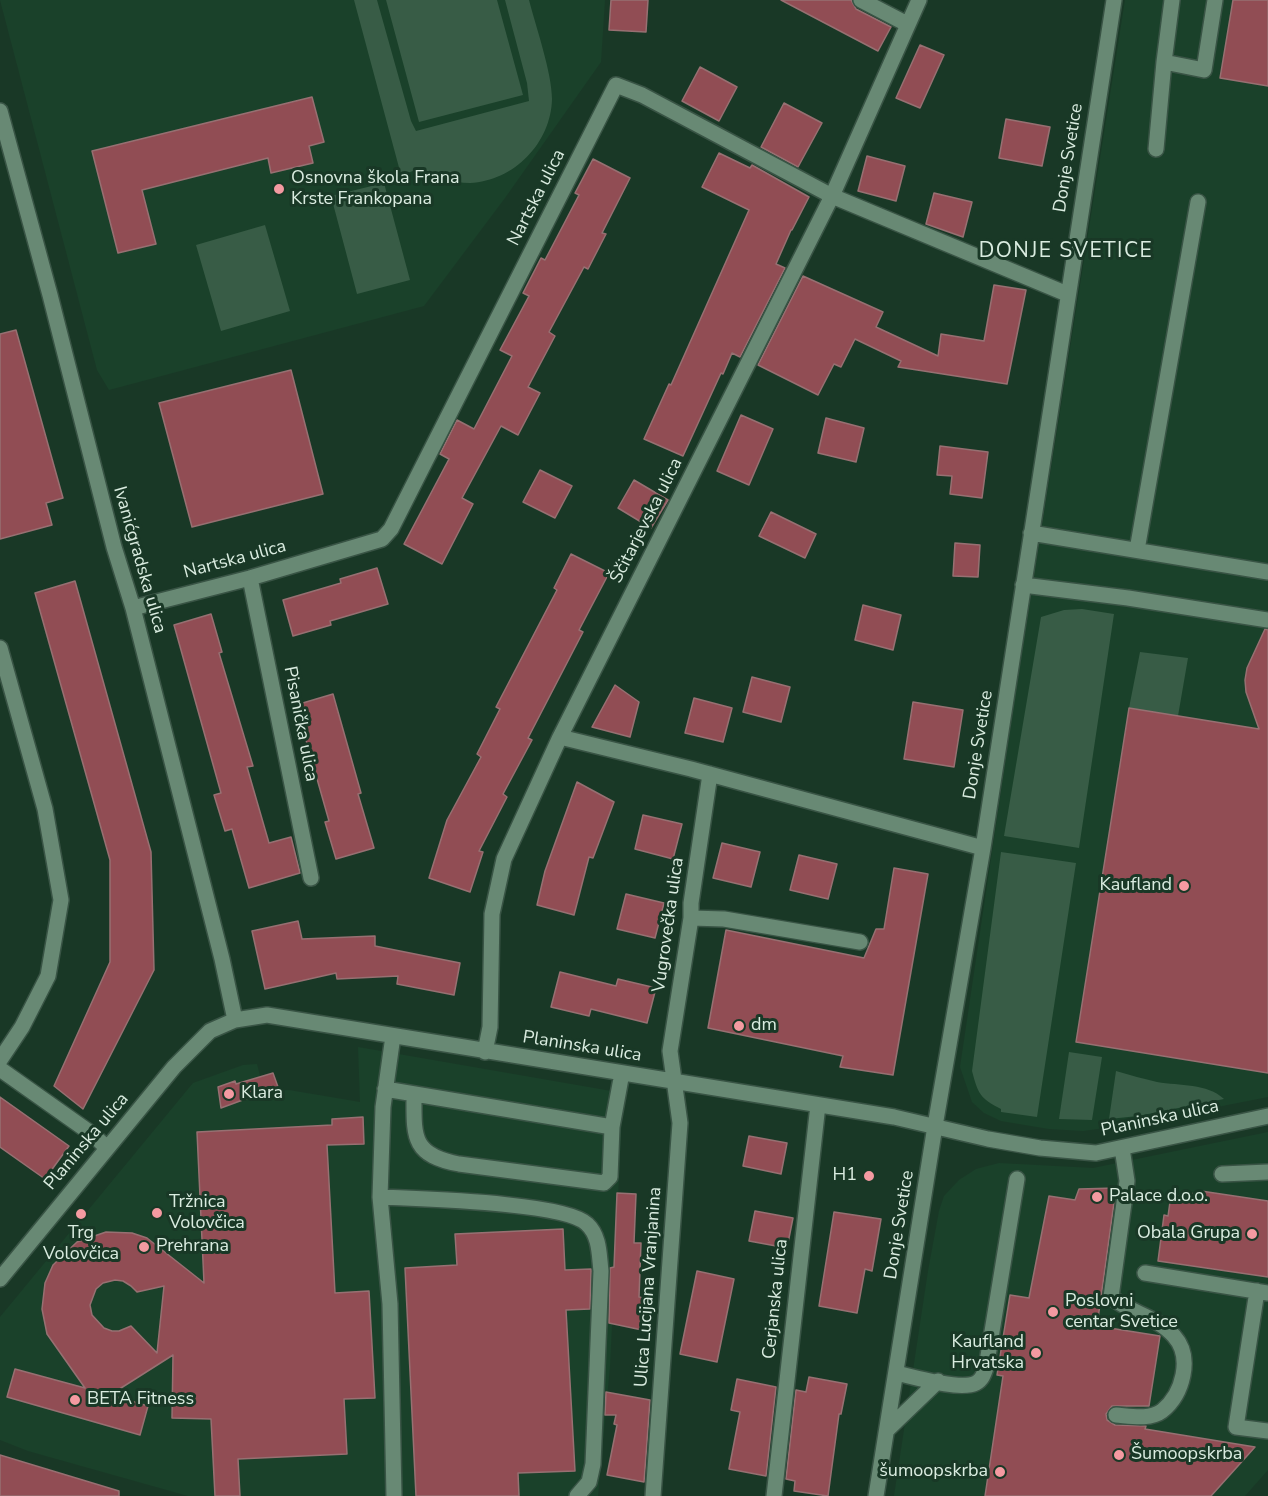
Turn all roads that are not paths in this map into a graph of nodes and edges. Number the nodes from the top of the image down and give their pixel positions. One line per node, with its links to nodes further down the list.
1 (861, 0): 6 (street)
2 (919, 0): 6 (street, Ščitarjevska ulica)
3 (1114, 0): 12 (street, Donje Svetice)
4 (1172, 0): 7 (street)
5 (1215, 0): 7 (street)
6 (907, 24): 10 (street, Ščitarjevska ulica)
7 (1164, 62): 9 (street)
8 (0, 111): 18 (street, Ivanićgradska ulica)
9 (1156, 148)
10 (832, 196): 12 (street, Nartska ulica); 16 (street, Nartska ulica); 21 (street, Ščitarjevska ulica)
11 (1198, 202): 14 (street)
12 (1067, 294): 13 (street, Donje Svetice)
13 (1031, 533): 14 (street); 17 (street, Donje Svetice)
14 (1137, 550): 15 (street)
15 (1268, 572)
16 (250, 578): 18 (street, Nartska ulica); 24 (street, Pisanička ulica)
17 (1023, 585): 19 (street); 23 (street, Donje Svetice)
18 (133, 608): 27 (street, Ivanićgradska ulica)
19 (1268, 620)
20 (0, 648): 30 (street)
21 (560, 737): 22 (street); 29 (street, Ščitarjevska ulica)
22 (710, 774): 23 (street); 25 (street, Vugrovečka ulica)
23 (983, 848): 38 (street, Donje Svetice)
24 (311, 878)
25 (691, 918): 26 (street); 33 (street, Vugrovečka ulica)
26 (860, 942)
27 (235, 1020): 28 (street, Planinska ulica); 40 (street, Planinska ulica)
28 (393, 1036): 29 (street, Planinska ulica); 34 (street)
29 (485, 1052): 32 (street, Planinska ulica)
30 (0, 1060)
31 (0, 1069): 40 (street)
32 (622, 1073): 33 (street, Planinska ulica); 39 (street)
33 (676, 1081): 36 (street, Planinska ulica); 56 (street, Ulica Lucijana Vranjanina)
34 (385, 1089): 35 (street); 45 (street)
35 (414, 1094): 39 (street); 39 (street)
36 (818, 1105): 38 (street, Planinska ulica); 57 (street, Cerjanska ulica)
37 (1268, 1116): 41 (street, Planinska ulica)
38 (935, 1126): 41 (street, Planinska ulica); 49 (street, Donje Svetice)
39 (612, 1127)
40 (107, 1148): 47 (street, Planinska ulica)
41 (1122, 1148): 51 (street)
42 (1268, 1172): 43 (street)
43 (1221, 1174)
44 (1017, 1179): 50 (street)
45 (380, 1197): 54 (street); 55 (street)
46 (1145, 1273): 48 (street)
47 (0, 1279)
48 (1262, 1292): 53 (street)
49 (896, 1373): 50 (street); 52 (street, Donje Svetice)
50 (938, 1381): 52 (street)
51 (1116, 1415)
52 (887, 1430): 58 (street, Donje Svetice)
53 (1268, 1431)
54 (394, 1496)
55 (577, 1496)
56 (653, 1496)
57 (774, 1496)
58 (876, 1496)

